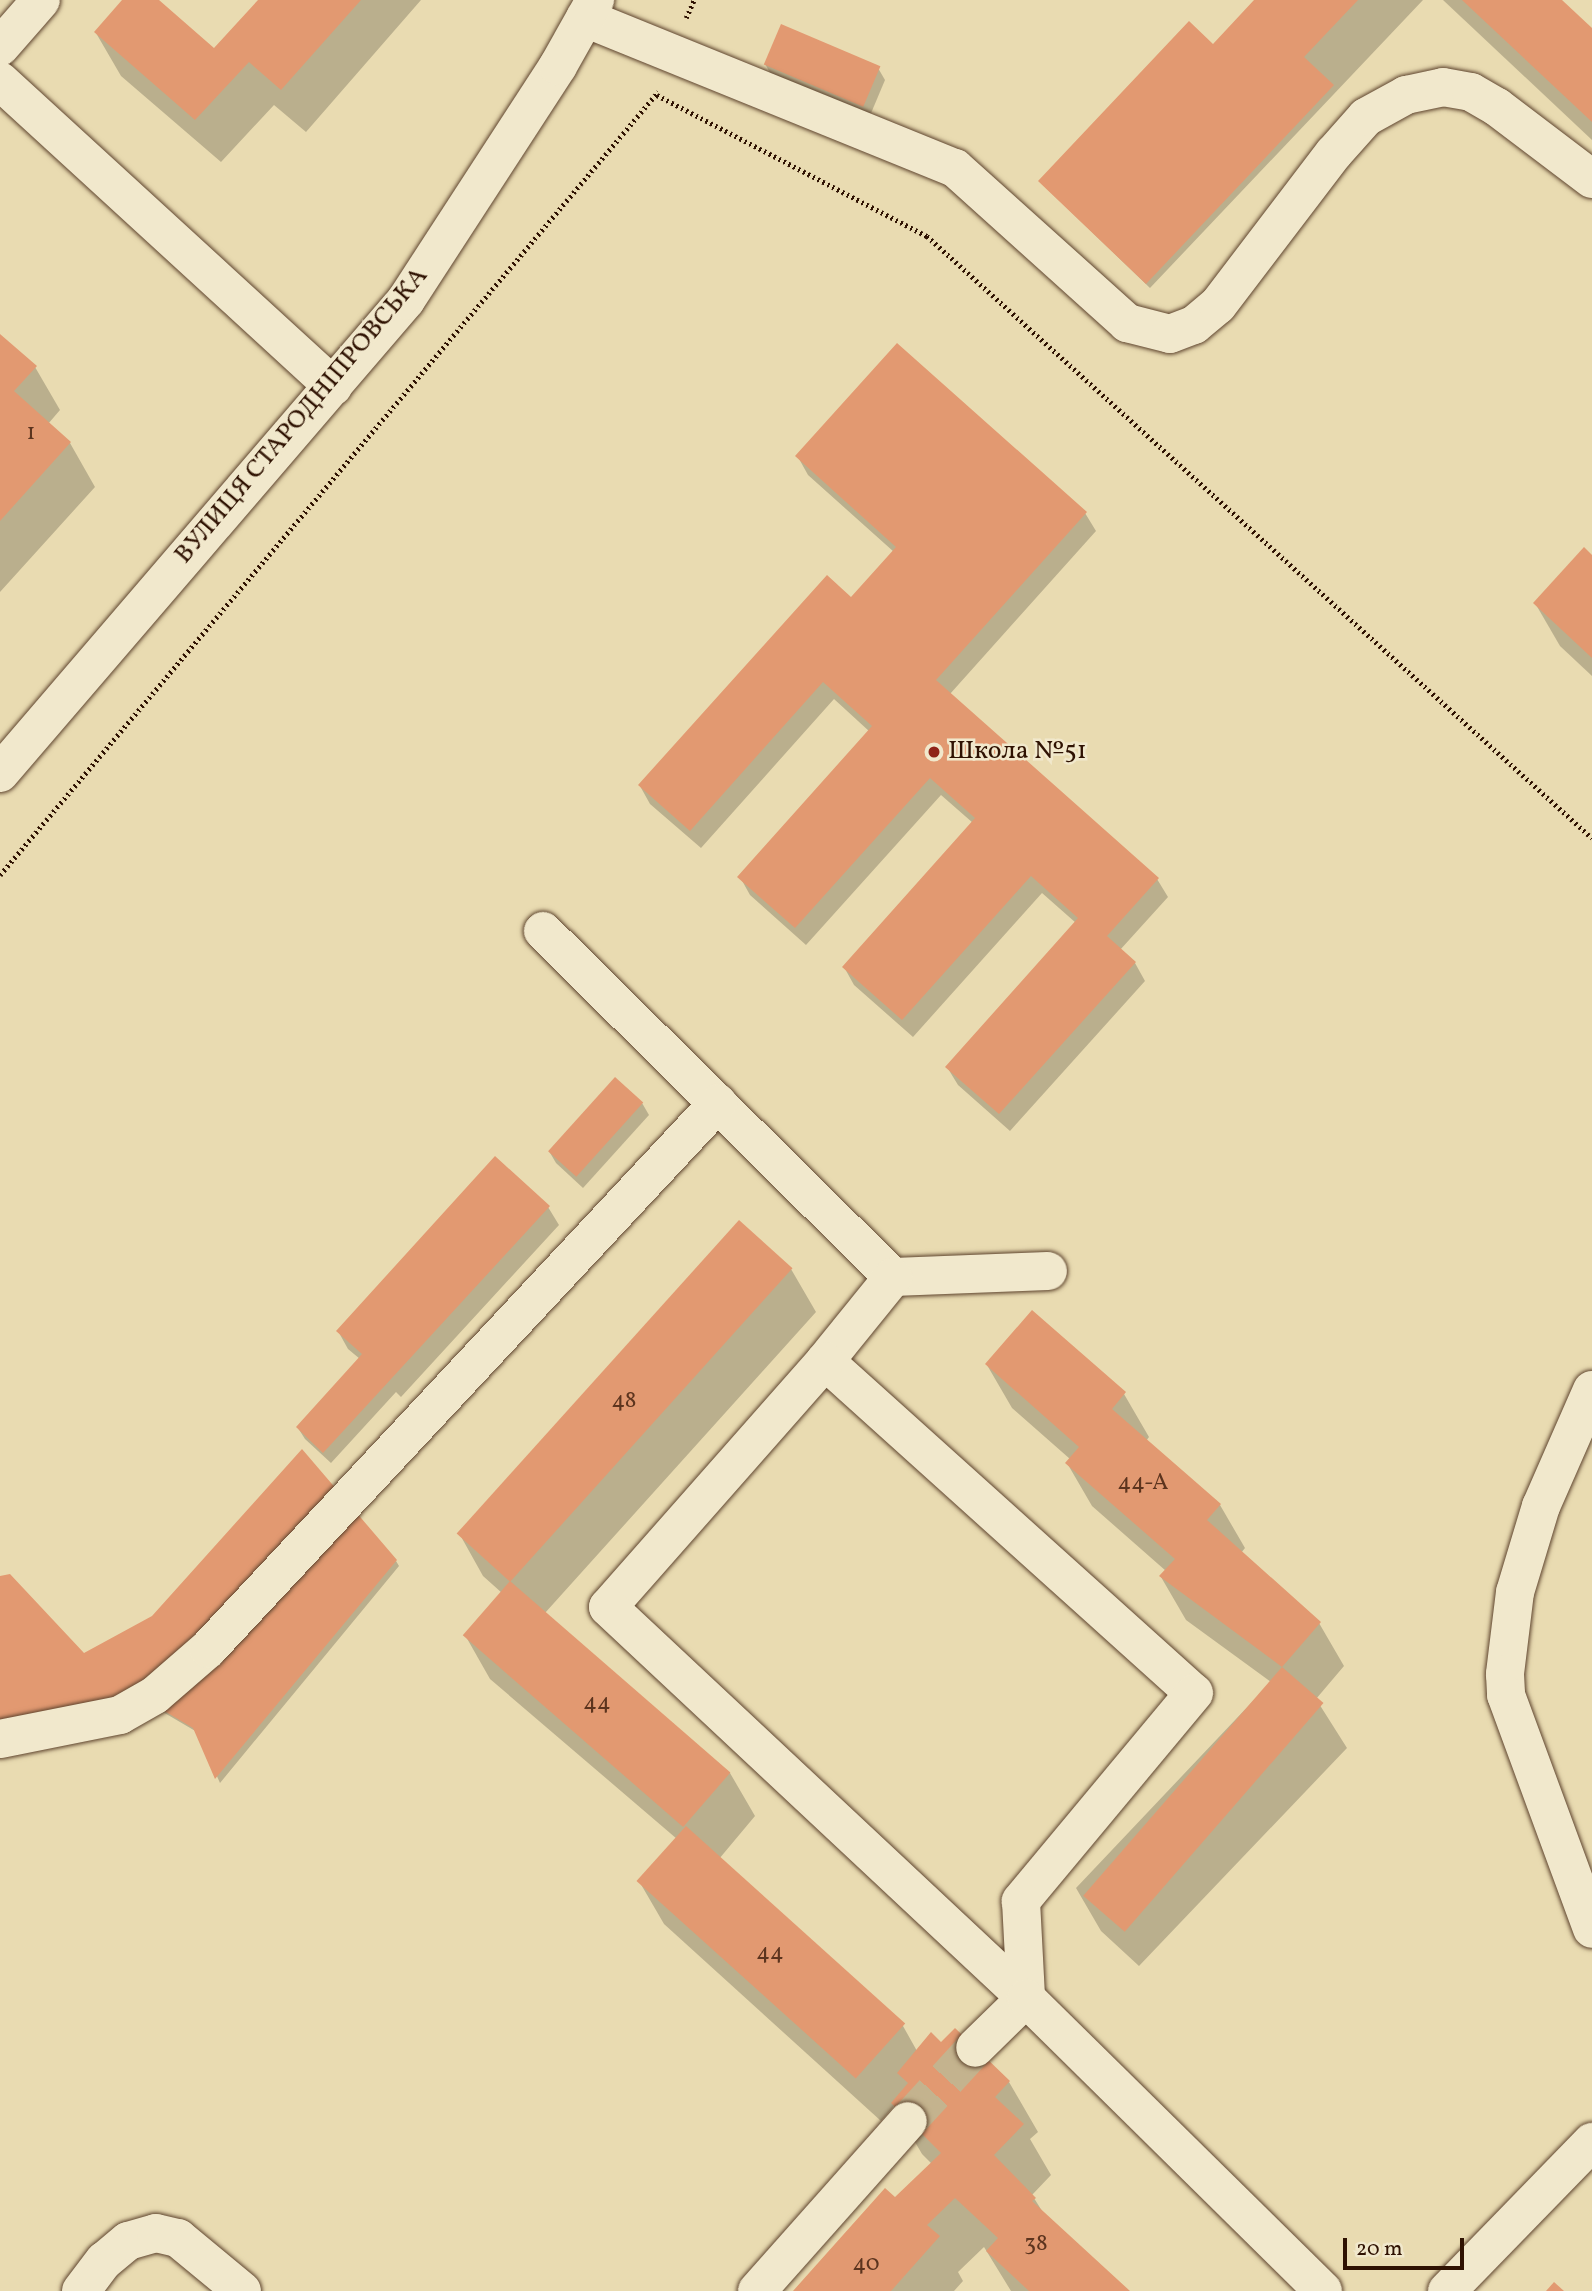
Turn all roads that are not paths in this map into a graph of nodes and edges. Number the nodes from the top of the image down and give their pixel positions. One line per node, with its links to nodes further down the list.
1 (41, 0): 3 (street)
2 (590, 9): 5 (street); 6 (street, ВУЛИЦЯ СТАРОДНІПРОВСЬКА)
3 (0, 47)
4 (0, 81): 6 (street)
5 (1592, 179)
6 (332, 386): 7 (street, ВУЛИЦЯ СТАРОДНІПРОВСЬКА)
7 (0, 773)
8 (543, 931): 9 (street)
9 (718, 1103): 11 (street); 14 (street)
10 (1048, 1271): 11 (street)
11 (893, 1278): 12 (street)
12 (825, 1361): 16 (street); 16 (street)
13 (1592, 1390): 15 (street)
14 (0, 1739)
15 (1592, 1928)
16 (1026, 1998): 17 (street); 23 (street)
17 (975, 2048)
18 (908, 2121): 22 (street)
19 (1592, 2141): 24 (street)
20 (81, 2291): 21 (street)
21 (242, 2291)
22 (757, 2291)
23 (1323, 2291)
24 (1447, 2291)

